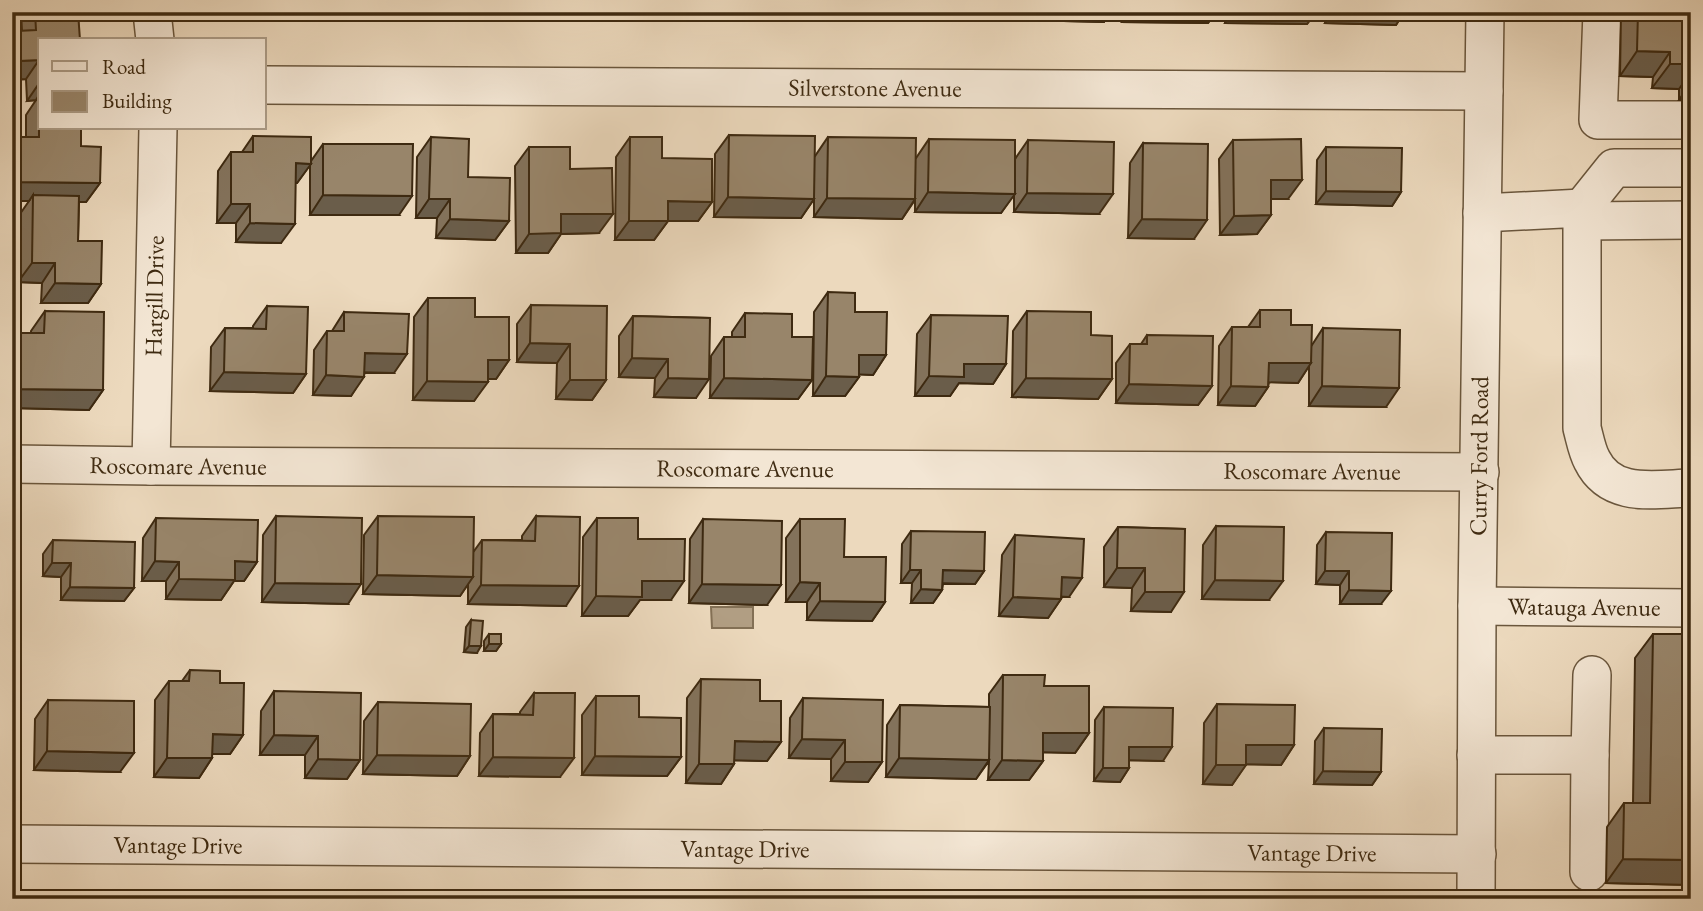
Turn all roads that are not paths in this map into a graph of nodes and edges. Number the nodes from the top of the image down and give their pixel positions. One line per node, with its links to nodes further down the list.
1 (152, 12): 4 (street)
2 (1485, 12): 6 (street, Curry Ford Road)
3 (1602, 12): 7 (street)
4 (155, 38)
5 (266, 85): 6 (street, Silverstone Avenue)
6 (1484, 91): 10 (street, Curry Ford Road)
7 (1691, 120)
8 (158, 130): 14 (street, Hargill Drive)
9 (1691, 168): 11 (street)
10 (1482, 213): 11 (street); 15 (street, Curry Ford Road)
11 (1582, 214): 12 (street); 16 (street)
12 (1691, 220)
13 (12, 464): 14 (street, Roscomare Avenue)
14 (151, 466): 15 (street, Roscomare Avenue)
15 (1480, 471): 17 (street, Curry Ford Road)
16 (1691, 488)
17 (1477, 606): 18 (street, Watauga Avenue); 20 (street, Curry Ford Road)
18 (1691, 608)
19 (1592, 675): 21 (street)
20 (1476, 755): 21 (street); 23 (street, Curry Ford Road)
21 (1590, 755): 24 (street)
22 (12, 844): 23 (street, Vantage Drive)
23 (1477, 854): 25 (street, Curry Ford Road)
24 (1589, 872)
25 (1476, 899)

